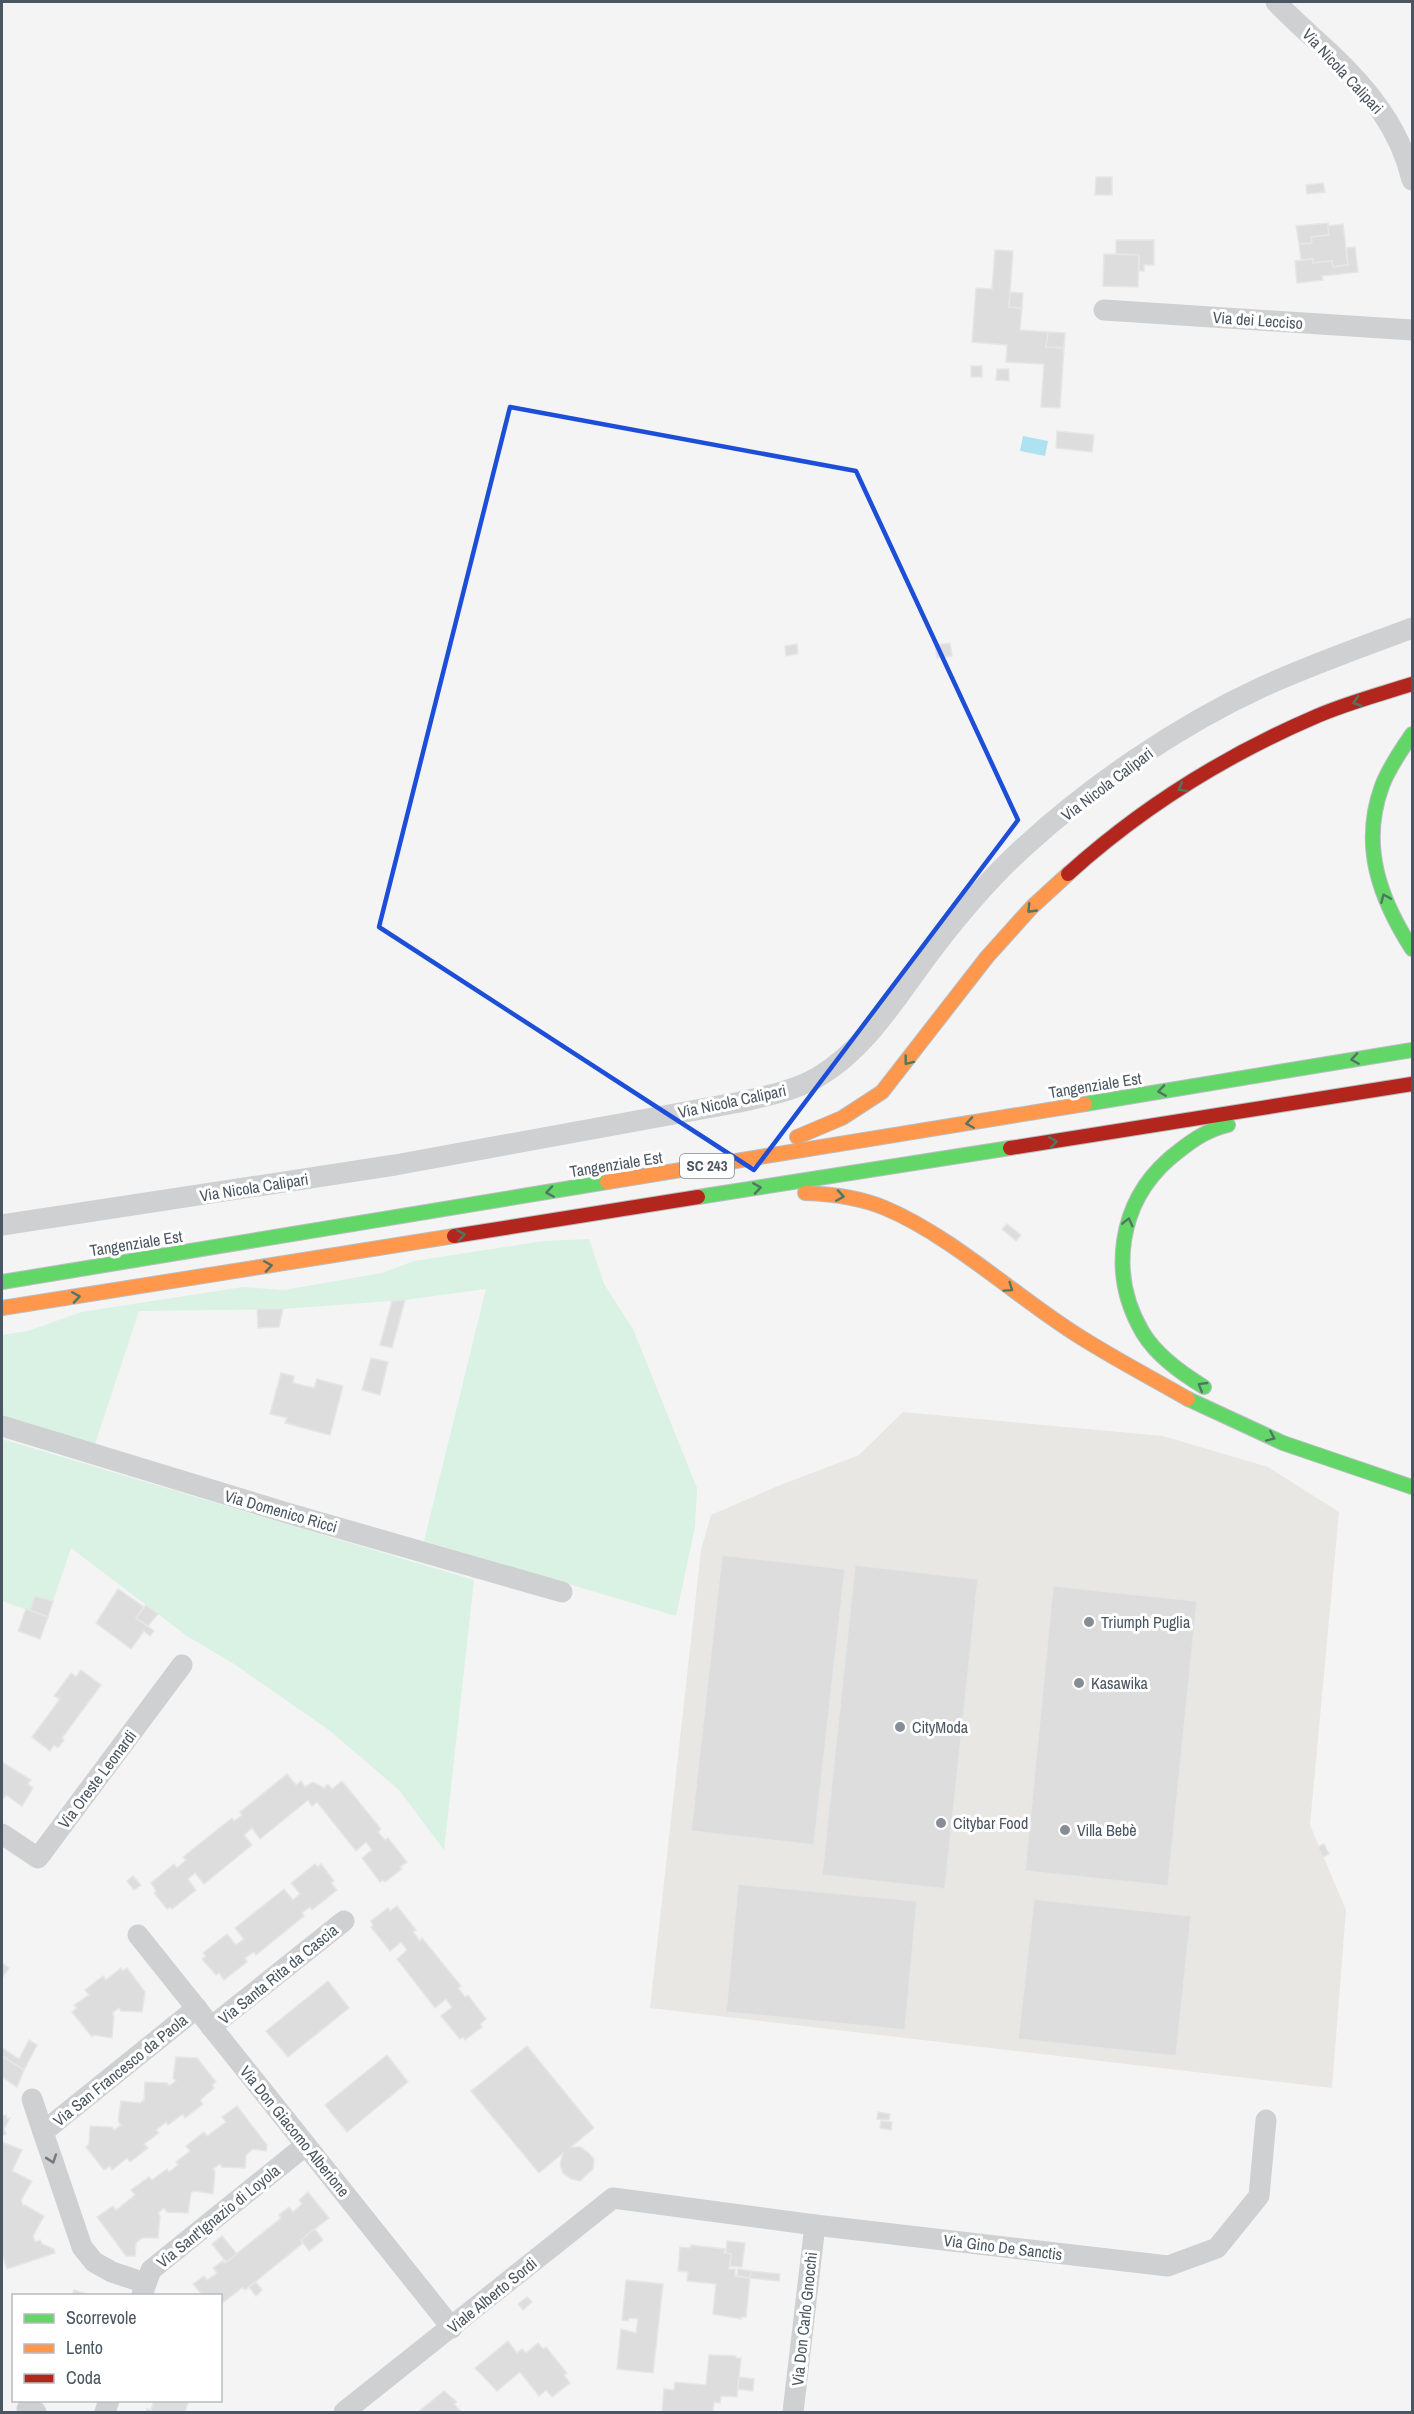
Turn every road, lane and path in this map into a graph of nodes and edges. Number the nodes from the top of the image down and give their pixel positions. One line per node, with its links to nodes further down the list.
1 (1276, 2): 2 (street, Via Nicola Calipari)
2 (1413, 180)
3 (1104, 310): 4 (street, Via dei Lecciso)
4 (1413, 330)
5 (1413, 628): 14 (street, Via Nicola Calipari)
6 (1413, 684): 12 (highway, one-way to 12)
7 (1413, 734): 8 (highway, one-way to 7)
8 (1413, 949)
9 (1413, 1050): 12 (highway, Tangenziale Est / SC 243, one-way to 12)
10 (1413, 1084): 11 (highway)
11 (1339, 1096): 13 (highway, one-way to 11); 19 (highway, one-way to 11)
12 (581, 1187): 15 (highway, Tangenziale Est / SC 243, one-way to 15)
13 (596, 1214): 16 (highway, one-way to 13); 21 (highway, one-way to 21)
14 (2, 1225)
15 (2, 1282)
16 (18, 1306): 17 (highway); 18 (highway)
17 (2, 1308)
18 (2, 1315)
19 (1220, 1397)
20 (2, 1426): 22 (street, Via Domenico Ricci)
21 (1413, 1487)
22 (562, 1592)
23 (182, 1665): 24 (street, Via Oreste Leonardi)
24 (2, 1834)
25 (344, 1921): 28 (street, Via Santa Rita da Cascia)
26 (138, 1935): 27 (street, Via Don Giacomo Alberione)
27 (196, 2008): 28 (street, Via Don Giacomo Alberione); 31 (street, Via San Francesco da Paola)
28 (212, 2027): 32 (street, Via Don Giacomo Alberione)
29 (32, 2099): 31 (street, Via San Francesco da Paola)
30 (1266, 2120): 34 (street, Via Gino De Sanctis)
31 (43, 2132): 35 (street, Via San Francesco da Paola, one-way to 35)
32 (306, 2145): 35 (street, Via Sant'Ignazio di Loyola); 36 (street, Via Don Giacomo Alberione)
33 (645, 2201): 34 (street, Via Gino De Sanctis); 36 (street, Viale Alberto Sordi)
34 (814, 2224): 38 (street, Via Don Carlo Gnocchi)
35 (143, 2289)
36 (452, 2328): 37 (street, Viale Alberto Sordi)
37 (344, 2412)
38 (793, 2412)

